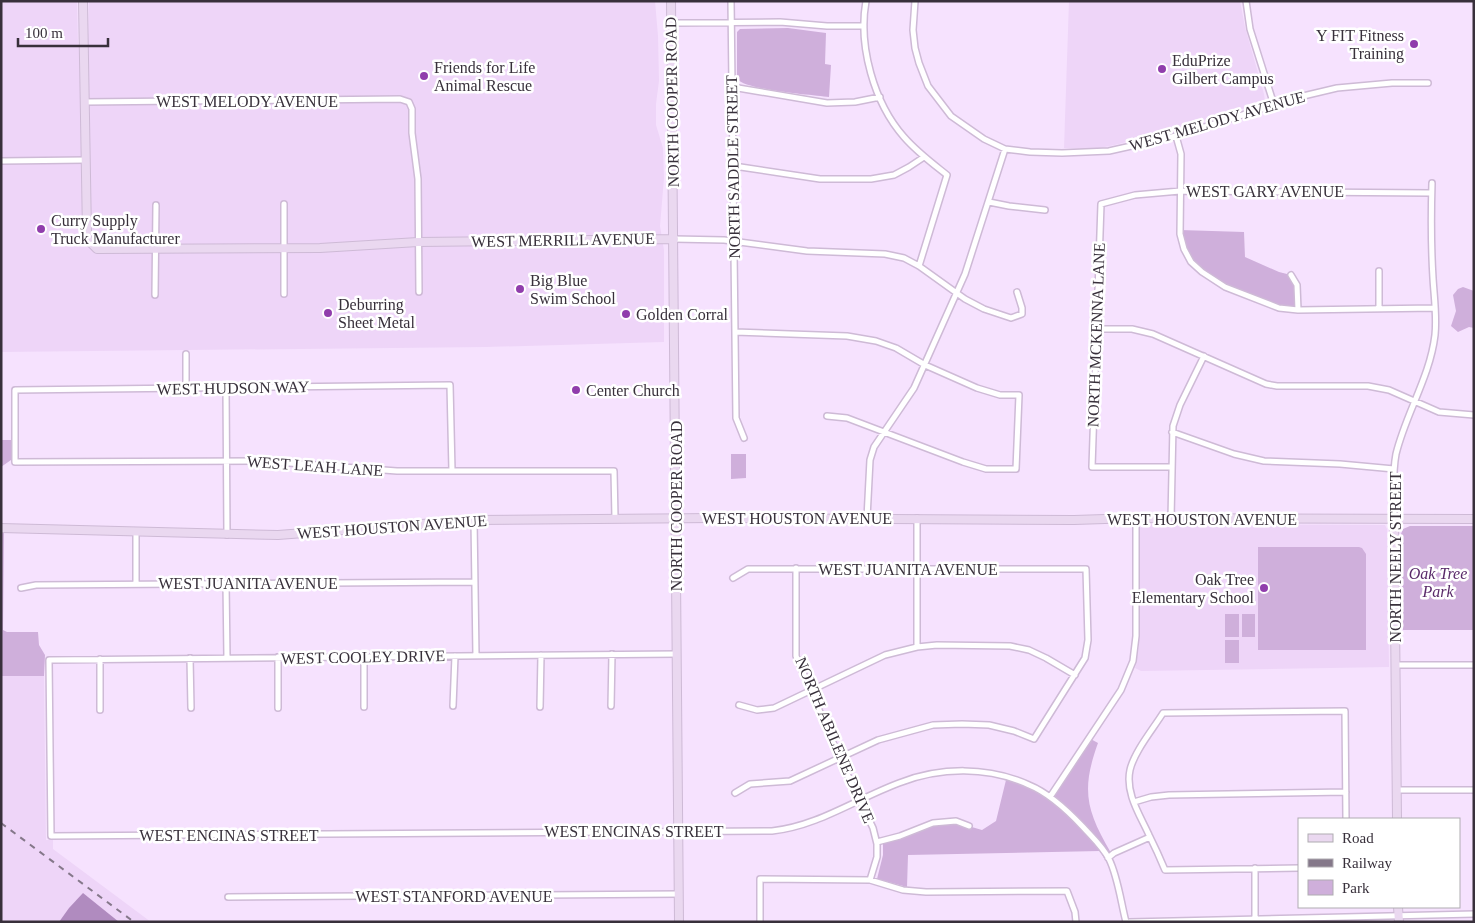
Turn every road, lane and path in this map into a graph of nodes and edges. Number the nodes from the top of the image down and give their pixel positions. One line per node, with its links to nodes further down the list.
1 (83, 1): 13 (street)
2 (671, 1): 7 (street, NORTH COOPER ROAD)
3 (731, 1): 8 (street, NORTH SADDLE STREET)
4 (866, 1): 9 (street)
5 (915, 1): 16 (street, WEST MELODY AVENUE)
6 (1246, 1): 14 (street)
7 (671, 22): 8 (street); 29 (street, NORTH COOPER ROAD)
8 (731, 23): 9 (street); 11 (street, NORTH SADDLE STREET)
9 (864, 26): 12 (street)
10 (1428, 83): 14 (street, WEST MELODY AVENUE)
11 (732, 87): 12 (street); 20 (street, NORTH SADDLE STREET)
12 (880, 98): 17 (street)
13 (85, 102): 18 (street); 31 (street, WEST MELODY AVENUE)
14 (1274, 105): 15 (street, WEST MELODY AVENUE)
15 (1176, 136): 16 (street, WEST MELODY AVENUE); 22 (street)
16 (1005, 149): 24 (street)
17 (924, 157): 20 (street); 34 (street)
18 (86, 160): 19 (street); 33 (street, WEST MERRILL AVENUE)
19 (1, 161)
20 (734, 166): 30 (street, NORTH SADDLE STREET)
21 (1432, 182): 23 (street, NORTH NEELY STREET)
22 (1180, 191): 23 (street, WEST GARY AVENUE); 26 (street, WEST GARY AVENUE); 44 (street)
23 (1431, 193): 42 (street, NORTH NEELY STREET)
24 (988, 202): 28 (street); 39 (street)
25 (284, 204): 32 (street)
26 (1101, 204): 45 (street, NORTH MCKENNA LANE)
27 (156, 205): 33 (street)
28 (1045, 210)
29 (674, 240): 30 (street, WEST MERRILL AVENUE); 31 (street, WEST MERRILL AVENUE); 64 (street, NORTH COOPER ROAD)
30 (735, 240): 34 (street, WEST MERRILL AVENUE); 46 (street, NORTH SADDLE STREET)
31 (418, 242): 32 (street, WEST MERRILL AVENUE); 37 (street)
32 (284, 248): 33 (street, WEST MERRILL AVENUE); 40 (street)
33 (156, 249): 41 (street)
34 (919, 266): 39 (street, WEST MERRILL AVENUE)
35 (1379, 271): 43 (street)
36 (1291, 275): 44 (street)
37 (419, 292)
38 (1017, 292): 39 (street, WEST MERRILL AVENUE)
39 (958, 293): 49 (street)
40 (284, 294)
41 (156, 295)
42 (1435, 308): 43 (street); 52 (street, NORTH NEELY STREET)
43 (1379, 309): 44 (street)
44 (1298, 310)
45 (1096, 330): 48 (street); 60 (street, NORTH MCKENNA LANE)
46 (734, 332): 49 (street); 57 (street, NORTH SADDLE STREET)
47 (186, 354): 50 (street)
48 (1204, 356): 52 (street); 56 (street)
49 (924, 365): 55 (street); 55 (street)
50 (186, 388): 51 (street, WEST HUDSON WAY); 59 (street, WEST HUDSON WAY)
51 (226, 388): 58 (street); 62 (street, WEST HUDSON WAY)
52 (1416, 400): 53 (street); 61 (street, NORTH NEELY STREET)
53 (1474, 415)
54 (827, 416): 55 (street)
55 (883, 432): 65 (street)
56 (1172, 432): 60 (street); 61 (street)
57 (744, 438)
58 (227, 461): 59 (street, WEST LEAH LANE); 62 (street, WEST LEAH LANE); 74 (street)
59 (15, 462)
60 (1171, 467): 68 (street)
61 (1394, 469): 69 (street, NORTH NEELY STREET)
62 (452, 472): 63 (street, WEST LEAH LANE)
63 (615, 518): 64 (street, WEST HOUSTON AVENUE); 71 (street, WEST HOUSTON AVENUE)
64 (676, 518): 65 (street, WEST HOUSTON AVENUE); 84 (street, NORTH COOPER ROAD)
65 (867, 518): 66 (street, WEST HOUSTON AVENUE)
66 (917, 518): 67 (street, WEST HOUSTON AVENUE); 76 (street)
67 (1136, 518): 68 (street, WEST HOUSTON AVENUE); 110 (street)
68 (1171, 518): 69 (street, WEST HOUSTON AVENUE)
69 (1394, 518): 70 (street, WEST HOUSTON AVENUE); 93 (street, NORTH NEELY STREET)
70 (1474, 518)
71 (474, 520): 74 (street, WEST HOUSTON AVENUE); 78 (street)
72 (1, 528): 73 (street, WEST HOUSTON AVENUE)
73 (136, 532): 74 (street, WEST HOUSTON AVENUE); 80 (street)
74 (227, 535)
75 (796, 568): 76 (street, WEST JUANITA AVENUE); 77 (street, WEST JUANITA AVENUE); 96 (street, NORTH ABILENE DRIVE)
76 (916, 569): 82 (street); 95 (street, WEST JUANITA AVENUE)
77 (733, 578)
78 (475, 582): 79 (street, WEST JUANITA AVENUE); 87 (street)
79 (226, 583): 80 (street, WEST JUANITA AVENUE); 91 (street)
80 (136, 584): 81 (street, WEST JUANITA AVENUE)
81 (21, 588)
82 (917, 647): 95 (street); 96 (street)
83 (612, 654): 84 (street, WEST COOLEY DRIVE); 85 (street, WEST COOLEY DRIVE); 99 (street)
84 (677, 654): 116 (street, NORTH COOPER ROAD)
85 (541, 655): 87 (street, WEST COOLEY DRIVE); 101 (street)
86 (455, 656): 87 (street, WEST COOLEY DRIVE); 89 (street, WEST COOLEY DRIVE); 98 (street)
87 (476, 656)
88 (278, 657): 89 (street, WEST COOLEY DRIVE); 91 (street, WEST COOLEY DRIVE); 103 (street)
89 (364, 657): 100 (street)
90 (190, 658): 91 (street, WEST COOLEY DRIVE); 92 (street, WEST COOLEY DRIVE); 102 (street)
91 (227, 658)
92 (100, 659): 104 (street); 117 (street, WEST COOLEY DRIVE)
93 (1395, 665): 94 (street); 106 (street, NORTH NEELY STREET)
94 (1474, 665)
95 (1075, 675): 105 (street)
96 (810, 691): 97 (street); 105 (street, NORTH ABILENE DRIVE)
97 (738, 705)
98 (453, 706)
99 (611, 706)
100 (364, 707)
101 (540, 707)
102 (191, 708)
103 (278, 708)
104 (100, 710)
105 (840, 758): 108 (street); 111 (street, NORTH ABILENE DRIVE)
106 (1397, 790): 107 (street); 114 (street, NORTH NEELY STREET)
107 (1474, 790)
108 (735, 792)
109 (1346, 792): 112 (street); 112 (street); 113 (street)
110 (1050, 797): 111 (street, WEST ENCINAS STREET); 120 (street, WEST ENCINAS STREET)
111 (860, 801): 116 (street, WEST ENCINAS STREET); 119 (street, NORTH ABILENE DRIVE)
112 (1134, 802): 118 (street)
113 (1346, 818)
114 (1397, 818)
115 (969, 826): 119 (street)
116 (679, 831): 117 (street, WEST ENCINAS STREET); 124 (street, NORTH COOPER ROAD)
117 (50, 836)
118 (1150, 837): 120 (street); 121 (street)
119 (877, 842): 123 (street, NORTH ABILENE DRIVE)
120 (1108, 858): 132 (street, WEST ENCINAS STREET)
121 (1255, 868): 122 (street); 127 (street)
122 (1298, 868)
123 (870, 880): 130 (street); 131 (street)
124 (679, 894): 125 (street, WEST STANFORD AVENUE); 129 (street, NORTH COOPER ROAD)
125 (228, 897)
126 (1474, 914): 128 (street)
127 (1255, 919): 128 (street); 132 (street)
128 (1399, 919)
129 (680, 922)
130 (760, 922)
131 (1076, 922)
132 (1127, 922)

